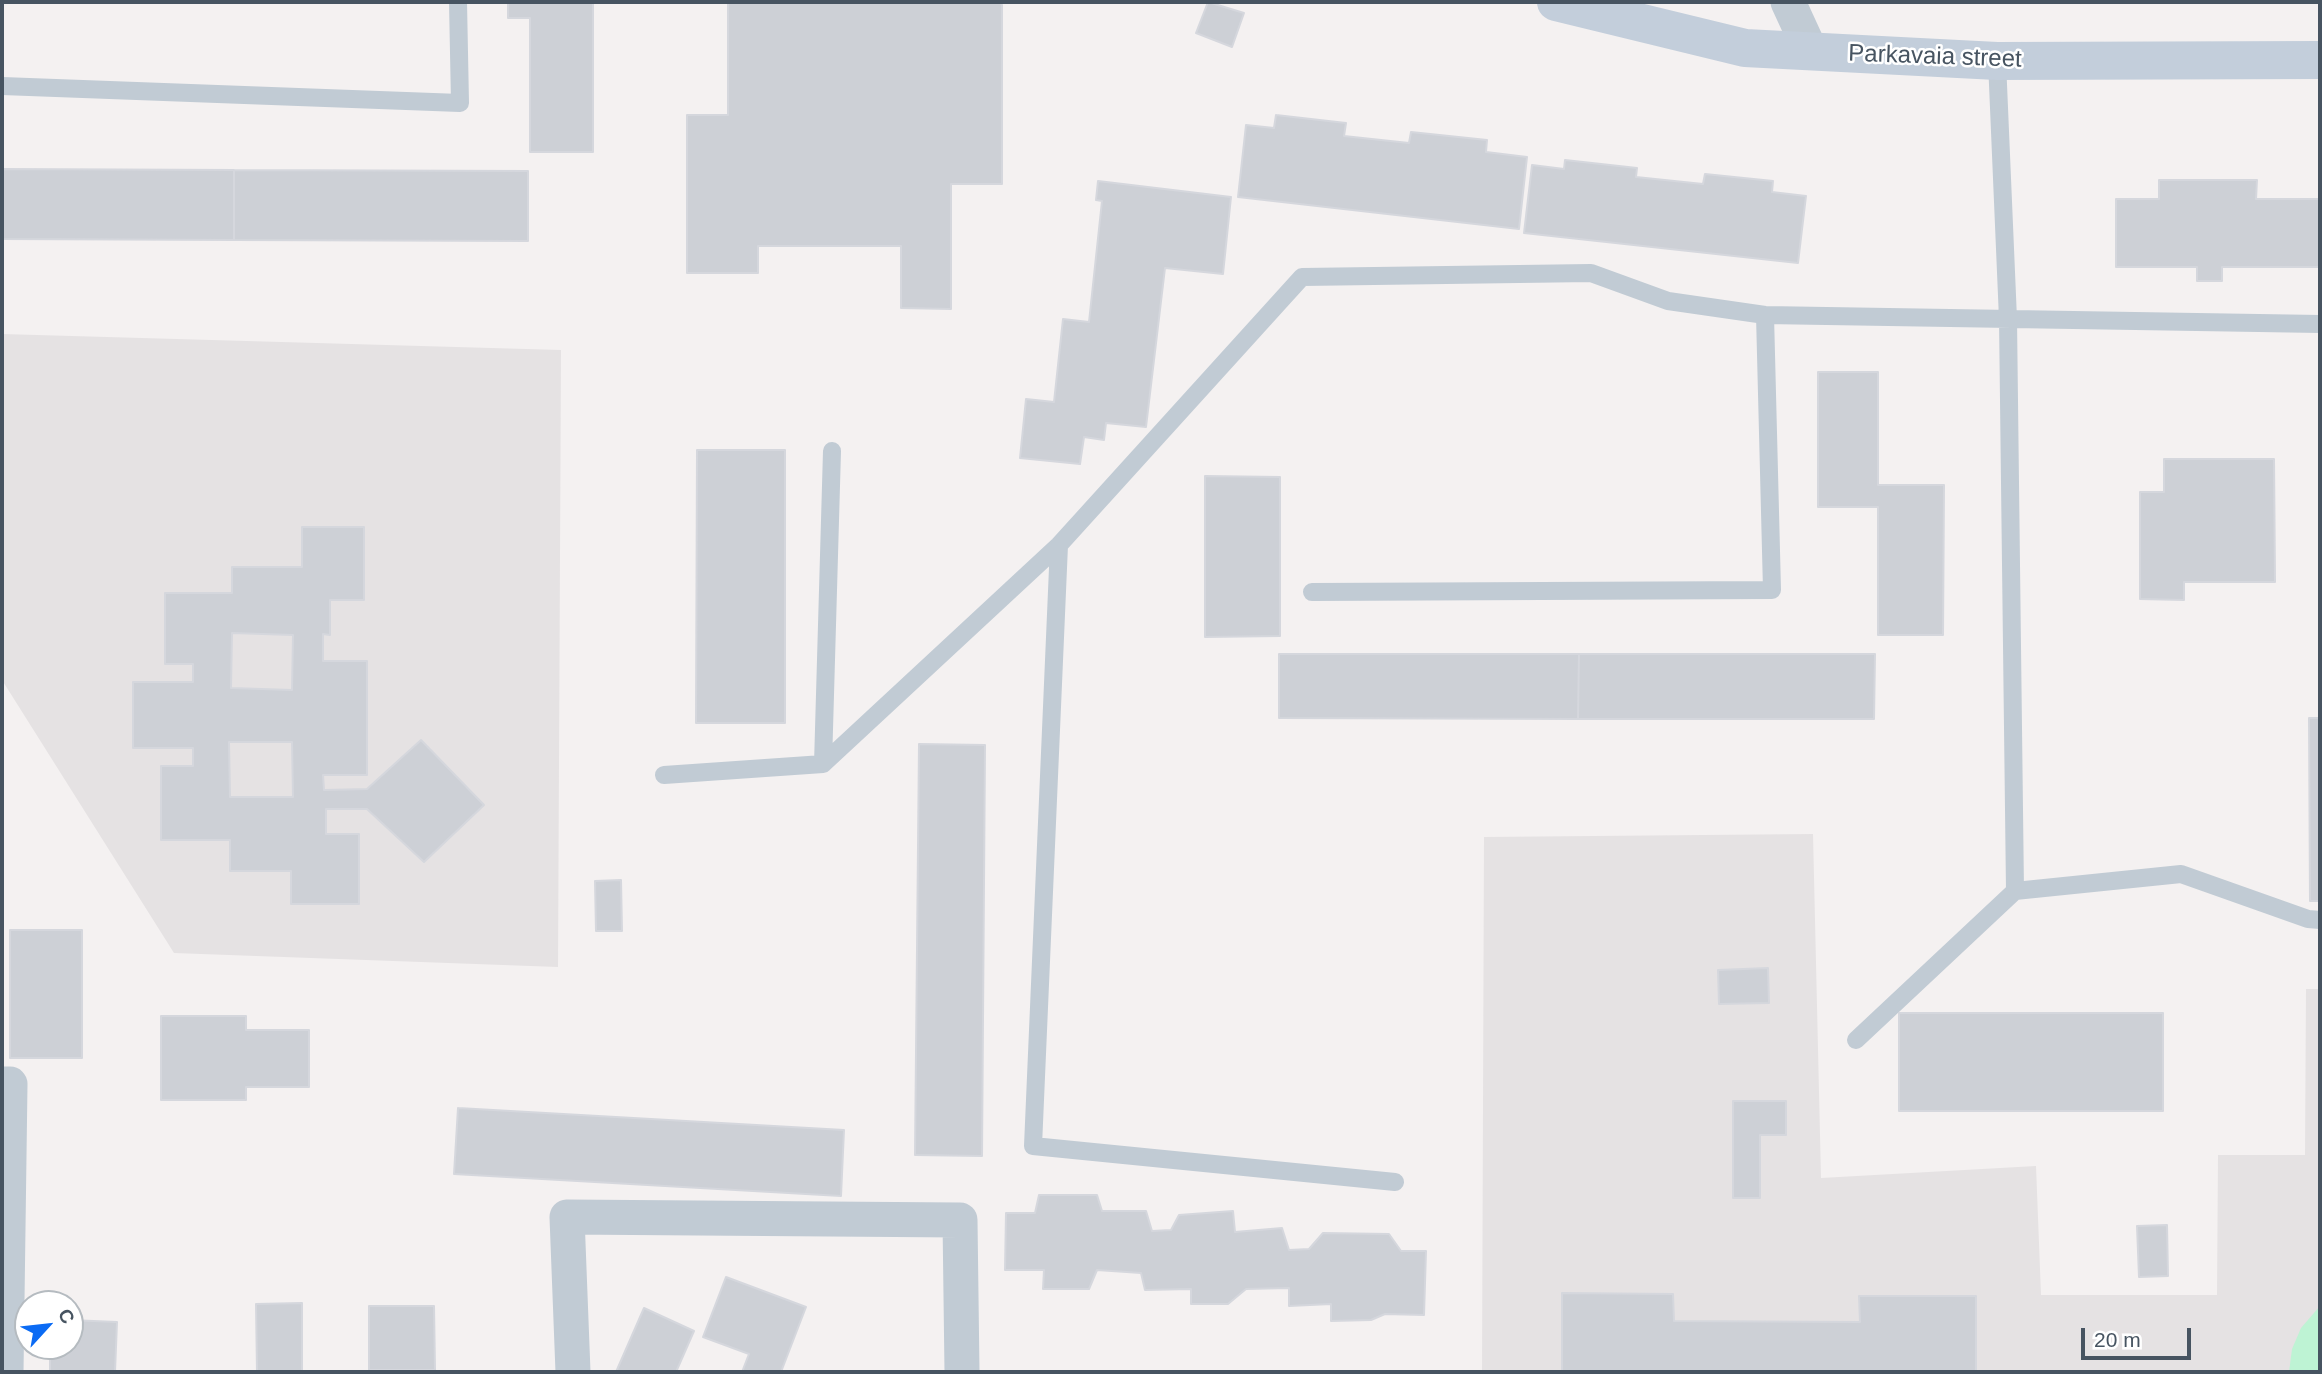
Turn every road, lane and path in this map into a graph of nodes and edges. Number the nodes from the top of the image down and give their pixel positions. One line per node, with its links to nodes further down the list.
1 (458, 2): 7 (lane)
2 (1556, 2): 4 (main road, Parkavaia street)
3 (1788, 2): 4 (street)
4 (1811, 52): 6 (main road, Parkavaia street)
5 (2320, 60): 6 (main road, Parkavaia street)
6 (1997, 61): 9 (lane)
7 (2, 86)
8 (1765, 315): 9 (lane); 12 (lane); 13 (lane)
9 (2008, 319): 10 (lane); 16 (lane)
10 (2320, 324)
11 (832, 452): 14 (lane)
12 (1059, 545): 14 (lane); 20 (lane)
13 (1312, 593)
14 (823, 764): 15 (lane)
15 (664, 775)
16 (2015, 891): 17 (lane); 18 (lane)
17 (2320, 920)
18 (1856, 1040)
19 (6, 1084): 21 (street)
20 (1395, 1182)
21 (6, 1372)
22 (573, 1372): 23 (street)
23 (962, 1372)

